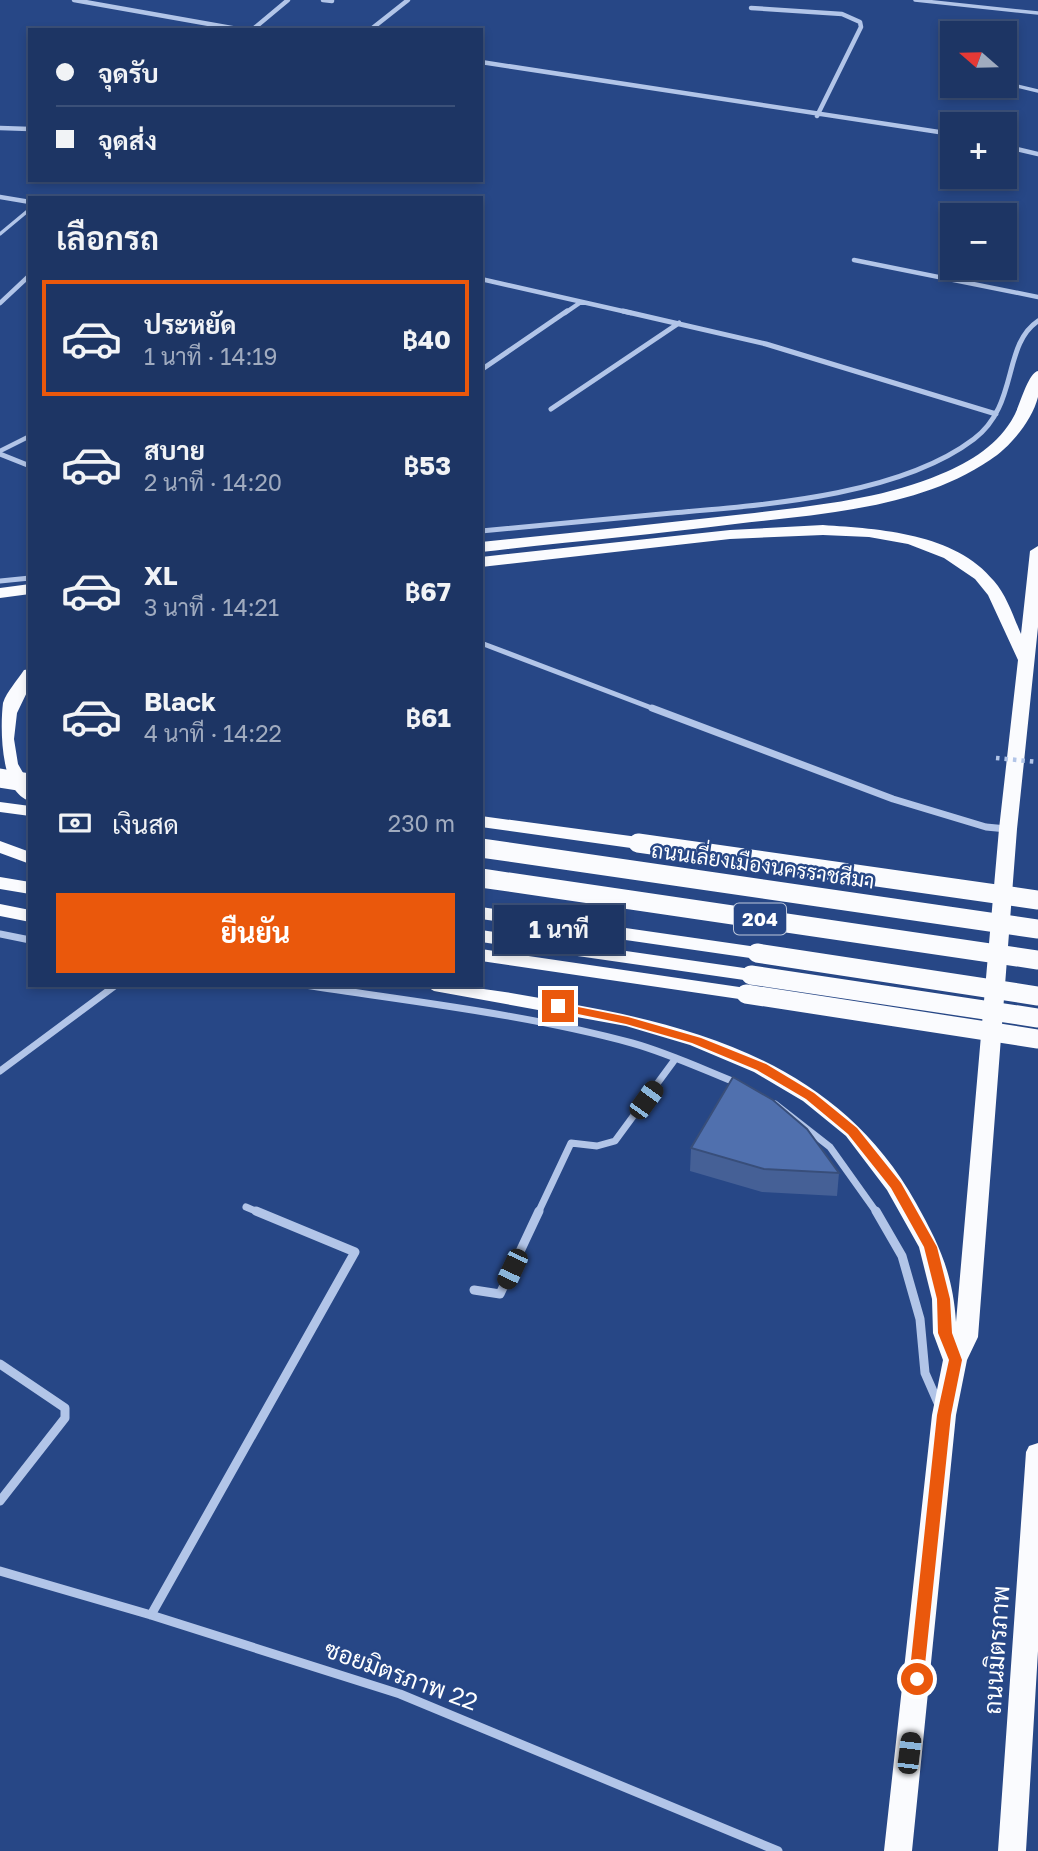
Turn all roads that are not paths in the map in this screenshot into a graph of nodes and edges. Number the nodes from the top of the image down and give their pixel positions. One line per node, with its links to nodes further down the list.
1 (74, 0): 9 (street)
2 (288, 0): 10 (street)
3 (323, 0): 6 (street)
4 (408, 0): 11 (street)
5 (915, 0): 8 (lane)
6 (331, 1)
7 (751, 8): 15 (street)
8 (1038, 13)
9 (232, 28)
10 (254, 28)
11 (373, 28)
12 (483, 62): 15 (street)
13 (1017, 86): 14 (lane)
14 (1038, 91)
15 (817, 116): 18 (street)
16 (0, 128): 17 (street)
17 (28, 129)
18 (940, 132)
19 (1017, 149): 20 (street)
20 (1038, 154)
21 (0, 197): 22 (street)
22 (28, 202)
23 (28, 211): 24 (lane)
24 (0, 234)
25 (854, 260): 28 (street)
26 (28, 277): 30 (street)
27 (483, 279): 29 (street)
28 (1038, 297)
29 (581, 302): 32 (street); 33 (street)
30 (0, 303)
31 (1038, 321): 36 (street)
32 (680, 323): 35 (street); 36 (street)
33 (483, 369)
34 (1038, 375): 41 (highway)
35 (551, 410)
36 (996, 414): 40 (street)
37 (28, 437): 38 (lane)
38 (0, 453): 39 (street)
39 (28, 465)
40 (483, 531)
41 (483, 547)
42 (1038, 551): 48 (highway)
43 (483, 562): 50 (highway)
44 (28, 578): 45 (street)
45 (0, 581)
46 (28, 589): 47 (highway)
47 (0, 593)
48 (1034, 615): 50 (highway)
49 (483, 644): 58 (street)
50 (1026, 660): 58 (highway)
51 (28, 677): 54 (highway)
52 (0, 778): 53 (highway, bridge)
53 (28, 783)
54 (28, 794)
55 (0, 807): 56 (highway)
56 (28, 811)
57 (483, 821): 65 (highway, bridge)
58 (1008, 829): 88 (highway)
59 (0, 847): 61 (highway)
60 (483, 848): 69 (highway, ถนนเลี่ยงเมืองนครราชสีมา / 204, bridge)
61 (28, 857)
62 (483, 878): 74 (highway, 204, bridge)
63 (0, 883): 64 (highway)
64 (28, 888)
65 (1038, 900)
66 (0, 910): 68 (highway)
67 (483, 913): 79 (highway, bridge)
68 (28, 916)
69 (1038, 929)
70 (0, 934): 72 (street)
71 (483, 936): 75 (highway)
72 (28, 940)
73 (483, 955): 75 (highway)
74 (1038, 960)
75 (749, 985): 80 (highway, bridge); 81 (highway, bridge)
76 (113, 987): 83 (street)
77 (318, 987): 82 (street)
78 (445, 987): 88 (highway)
79 (1038, 996)
80 (1038, 1018)
81 (1038, 1039)
82 (676, 1058): 84 (street); 87 (street)
83 (0, 1071)
84 (749, 1090)
85 (769, 1101): 90 (street)
86 (246, 1207): 94 (street)
87 (474, 1290)
88 (956, 1360): 90 (highway)
89 (0, 1364): 92 (street)
90 (944, 1415): 96 (highway)
91 (1038, 1452): 97 (highway, ถนนมิตรภาพ)
92 (0, 1501)
93 (0, 1571): 94 (street, ซอยมิตรภาพ 22)
94 (151, 1615): 95 (street, ซอยมิตรภาพ 22)
95 (778, 1851)
96 (898, 1851)
97 (1012, 1851)

